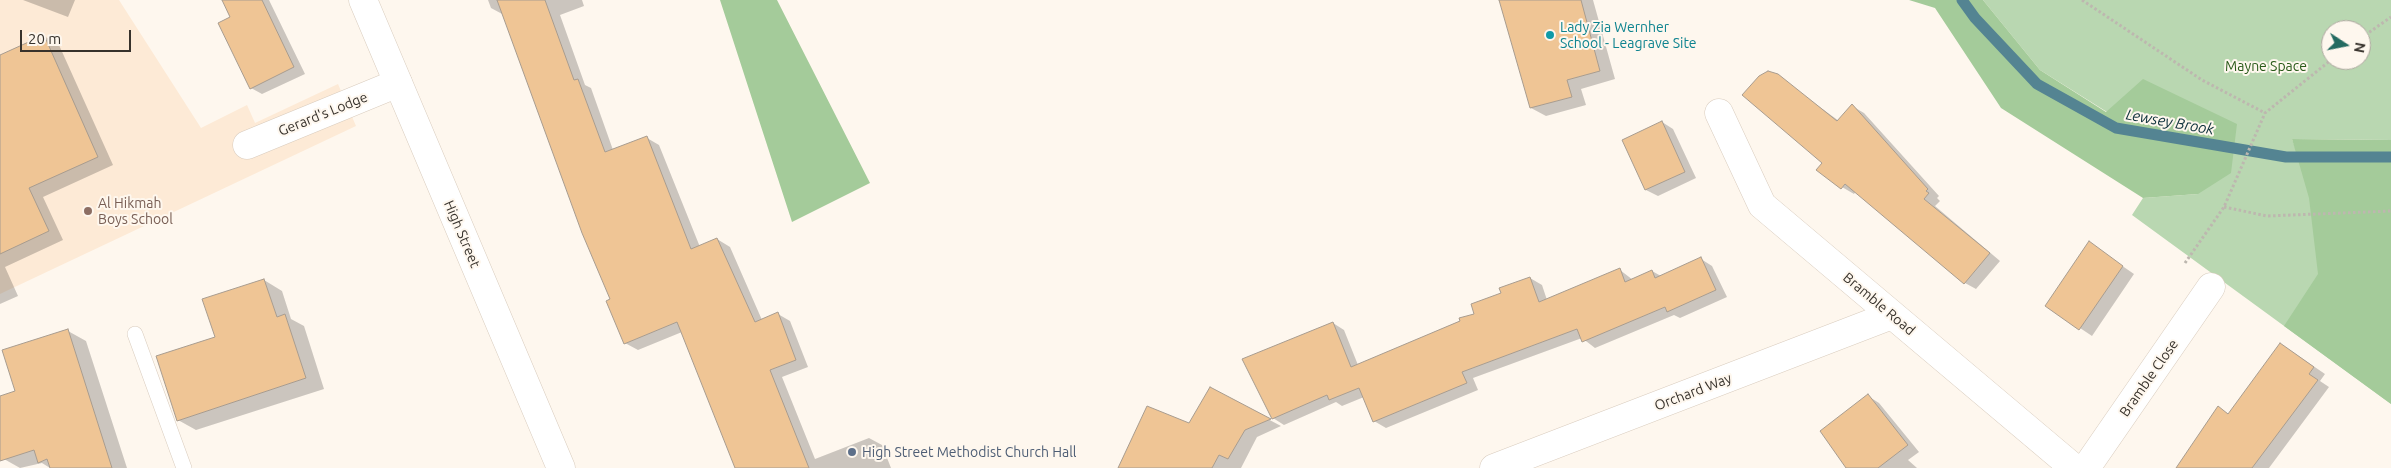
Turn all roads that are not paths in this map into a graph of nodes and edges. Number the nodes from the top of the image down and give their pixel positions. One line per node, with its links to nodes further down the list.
1 (363, 0): 2 (street, High Street)
2 (398, 84): 4 (street, Gerard's Lodge); 9 (street, High Street)
3 (1719, 112): 6 (street, Bramble Road)
4 (248, 145)
5 (2211, 287): 12 (street, Bramble Close)
6 (1892, 315): 10 (street, Orchard Way); 11 (street, Bramble Road)
7 (135, 334): 8 (lane)
8 (184, 468)
9 (561, 468)
10 (1494, 468)
11 (2074, 468)
12 (2086, 468)

